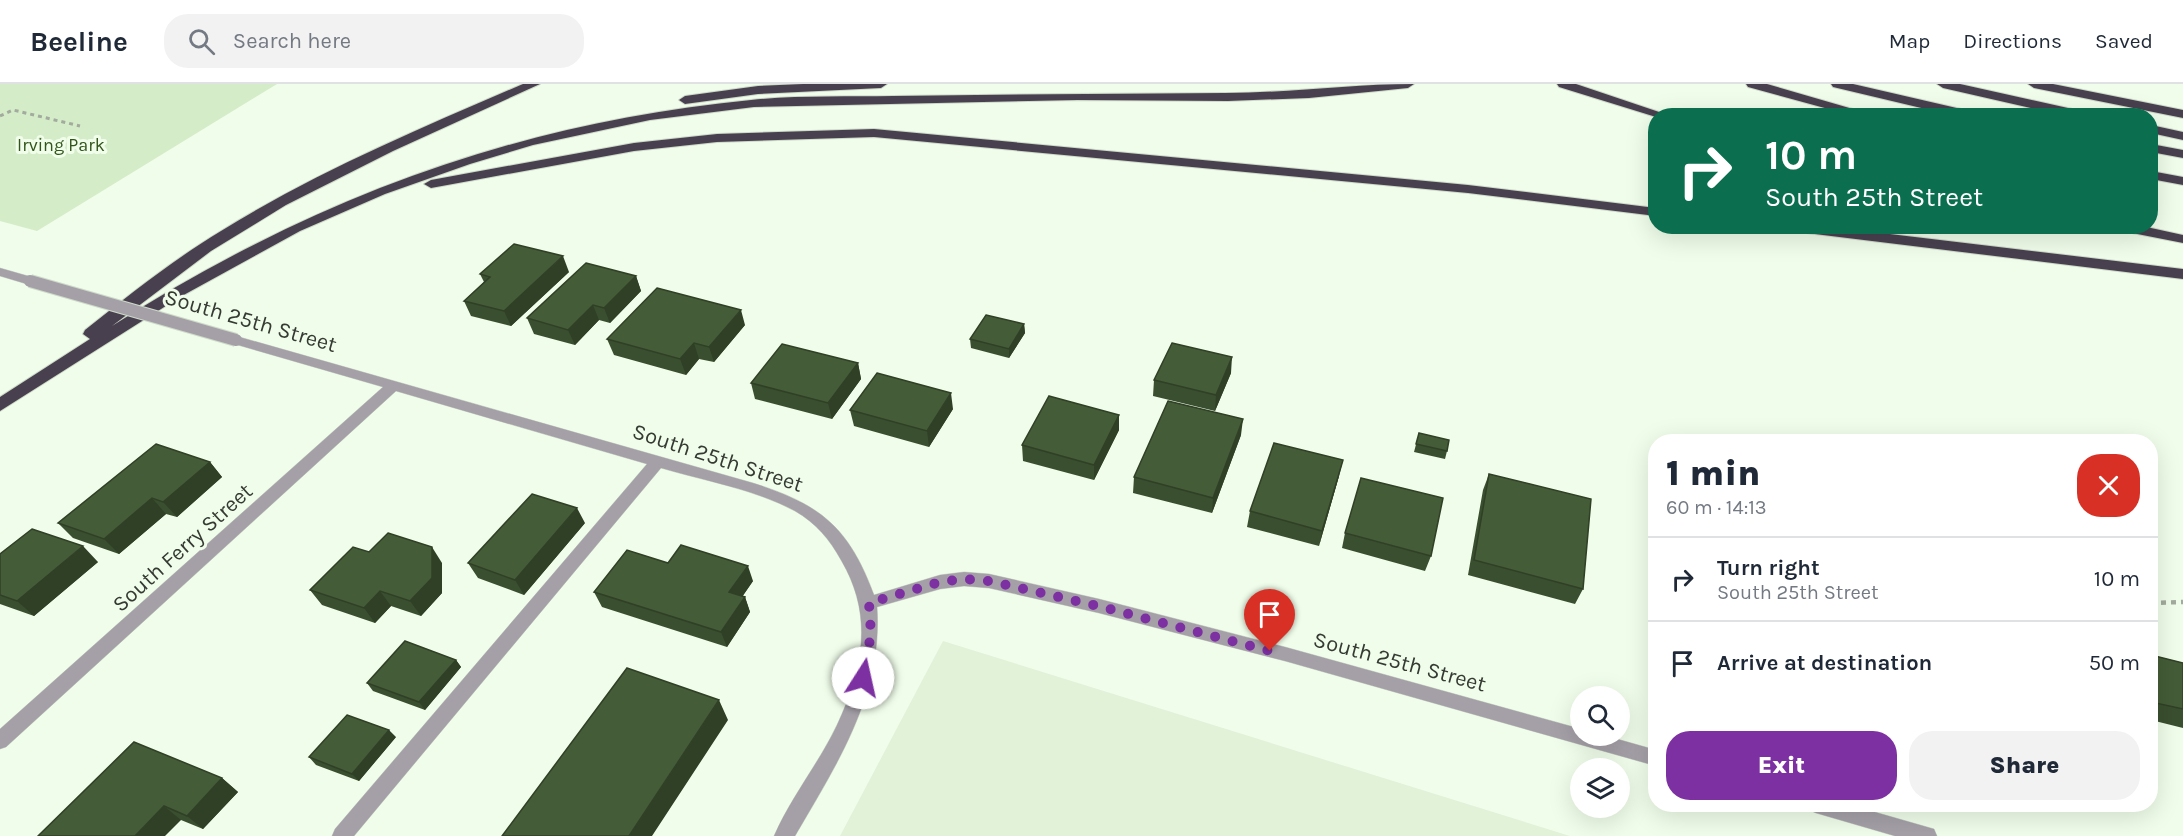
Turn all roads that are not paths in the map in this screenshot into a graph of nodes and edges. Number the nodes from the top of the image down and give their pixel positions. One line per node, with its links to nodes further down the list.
1 (534, 84): 31 (highway)
2 (881, 84): 16 (highway)
3 (1408, 84): 16 (highway)
4 (1563, 84): 14 (highway)
5 (1752, 84): 9 (highway)
6 (1837, 84): 10 (highway)
7 (1943, 84): 11 (highway)
8 (2034, 84): 12 (highway)
9 (1841, 108)
10 (1940, 108)
11 (2050, 108)
12 (2153, 108)
13 (2158, 109): 15 (highway)
14 (1648, 111)
15 (2183, 114)
16 (591, 128): 24 (highway)
17 (2158, 131): 18 (highway)
18 (2183, 136)
19 (2158, 149): 20 (highway)
20 (2183, 154)
21 (2158, 176): 22 (highway)
22 (2183, 181)
23 (1648, 211): 24 (highway)
24 (295, 228): 31 (highway)
25 (1849, 234): 29 (highway)
26 (2158, 234): 27 (highway)
27 (2183, 239)
28 (0, 272): 30 (street, South 25th Street, bridge)
29 (2183, 274)
30 (394, 386): 33 (street, South 25th Street); 35 (street, South Ferry Street)
31 (20, 391): 32 (highway)
32 (0, 405)
33 (657, 462): 34 (street, South 25th Street); 38 (street)
34 (869, 603): 36 (street, South 25th Street); 39 (street)
35 (0, 741)
36 (1648, 756)
37 (1844, 812): 40 (street)
38 (342, 836)
39 (784, 836)
40 (1927, 836)

